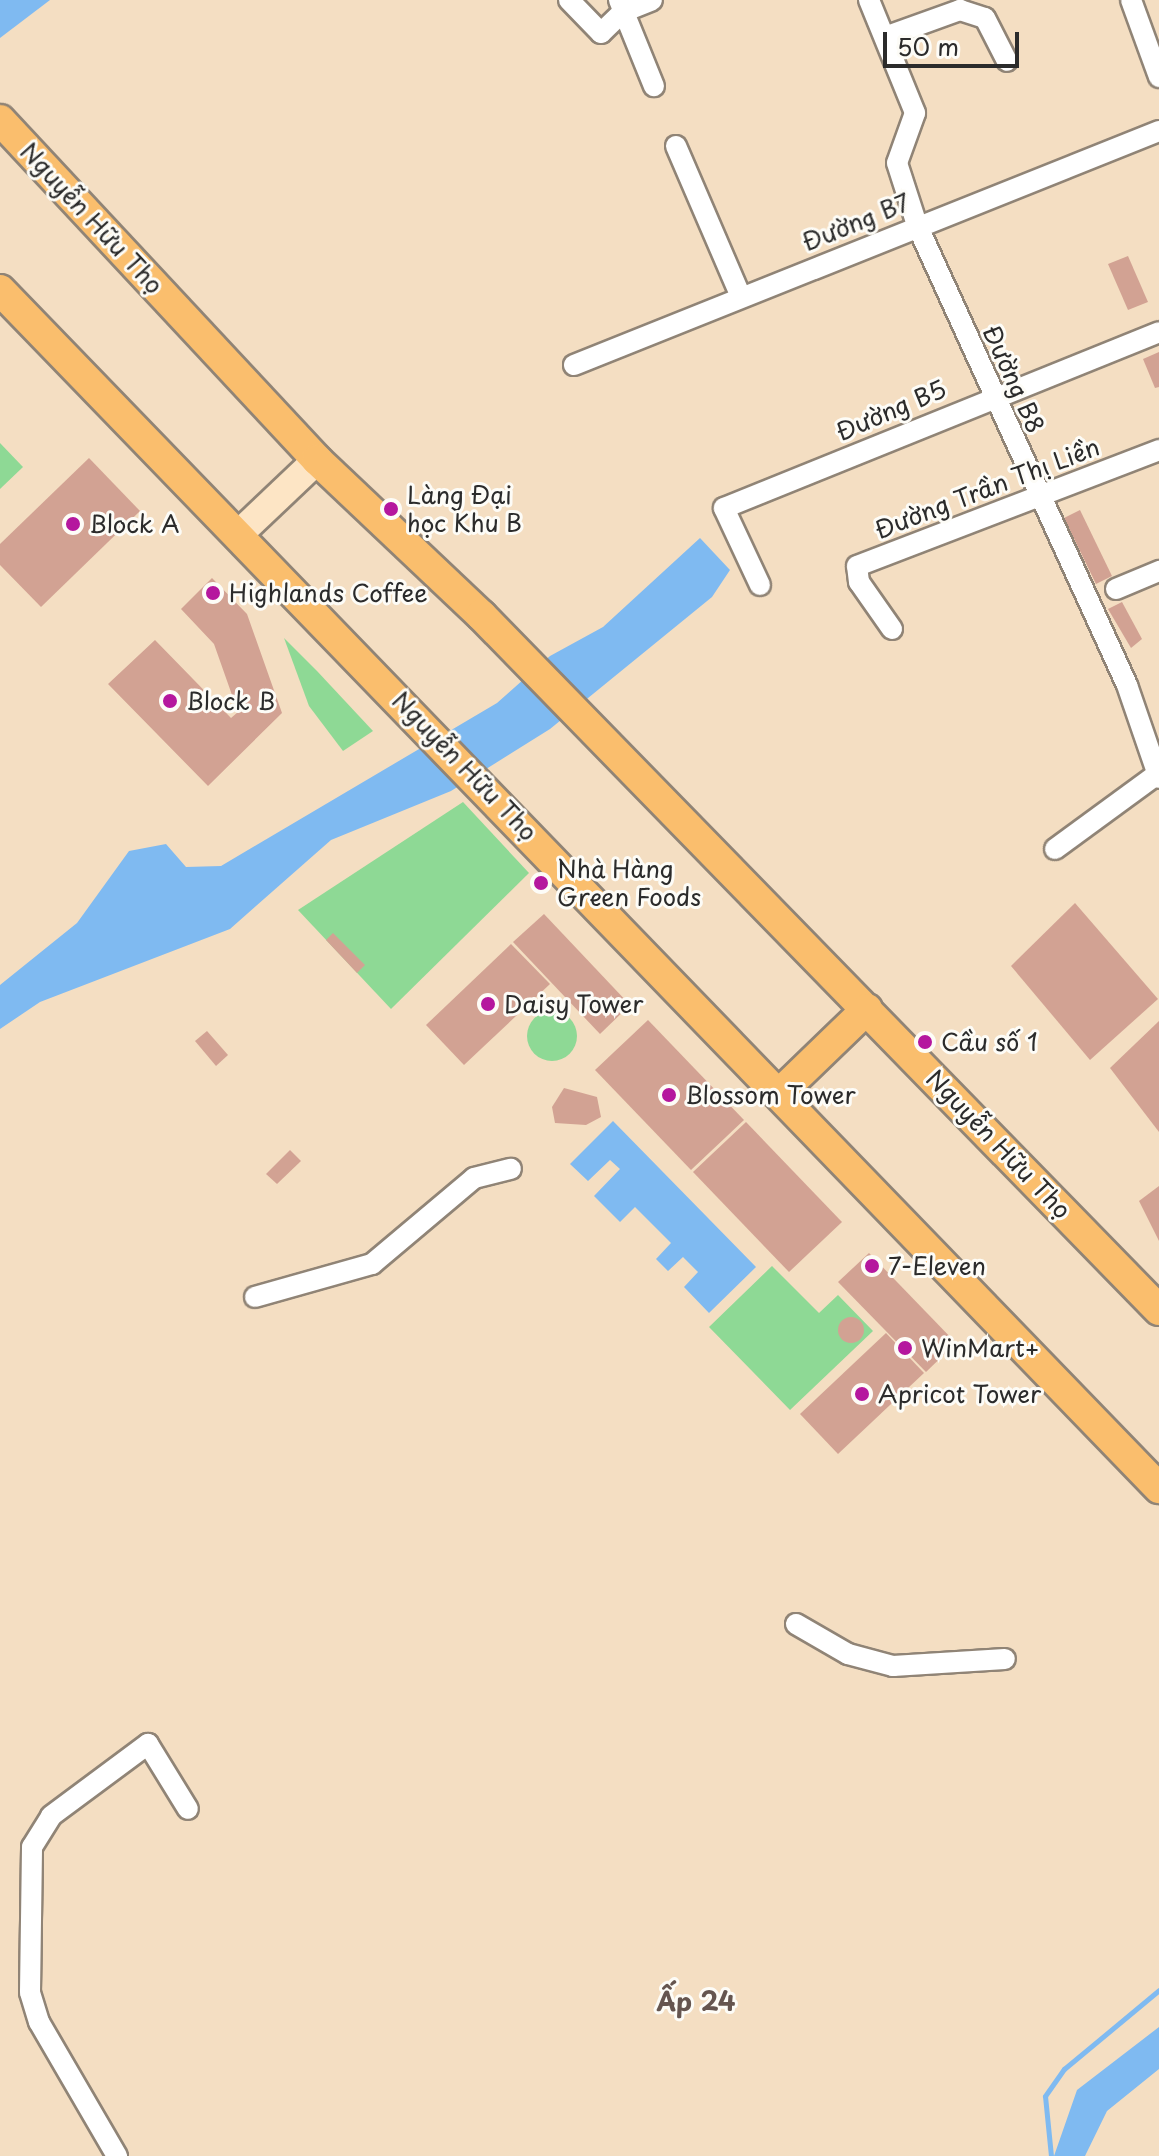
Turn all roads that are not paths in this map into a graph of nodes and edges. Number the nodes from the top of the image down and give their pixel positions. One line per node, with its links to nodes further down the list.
1 (569, 0): 5 (street)
2 (652, 0): 5 (street)
3 (869, 0): 6 (street, Đường B8)
4 (1131, 0): 8 (street)
5 (621, 6): 9 (street)
6 (885, 37): 7 (street); 13 (street, Đường B8)
7 (1007, 61)
8 (1159, 77)
9 (654, 86)
10 (0, 120): 20 (main road, Nguyễn Hữu Thọ)
11 (1159, 131): 13 (street, Đường B7)
12 (676, 146): 15 (street)
13 (917, 225): 15 (street, Đường B7); 18 (street, Đường B8)
14 (0, 290): 22 (main road, Nguyễn Hữu Thọ)
15 (741, 297): 17 (street, Đường B7)
16 (1159, 332): 18 (street, Đường B5)
17 (574, 365)
18 (993, 395): 21 (street, Đường B8); 24 (street, Đường B5)
19 (1159, 450): 21 (street, Đường Trần Thị Liền)
20 (317, 460): 22 (main road); 29 (main road, Nguyễn Hữu Thọ)
21 (1037, 498): 26 (street, Đường Trần Thị Liền); 27 (street, Đường B8)
22 (241, 532): 30 (main road, Nguyễn Hữu Thọ)
23 (1159, 571): 25 (street)
24 (760, 585)
25 (1116, 589)
26 (892, 629)
27 (1158, 775): 28 (street)
28 (1055, 849)
29 (867, 1009): 30 (main road); 33 (main road, Nguyễn Hữu Thọ)
30 (780, 1093): 34 (main road, Nguyễn Hữu Thọ)
31 (511, 1169): 32 (street)
32 (255, 1297)
33 (1159, 1310)
34 (1159, 1488)
35 (796, 1624): 36 (street)
36 (1005, 1659)
37 (188, 1809): 38 (street)
38 (117, 2156)

